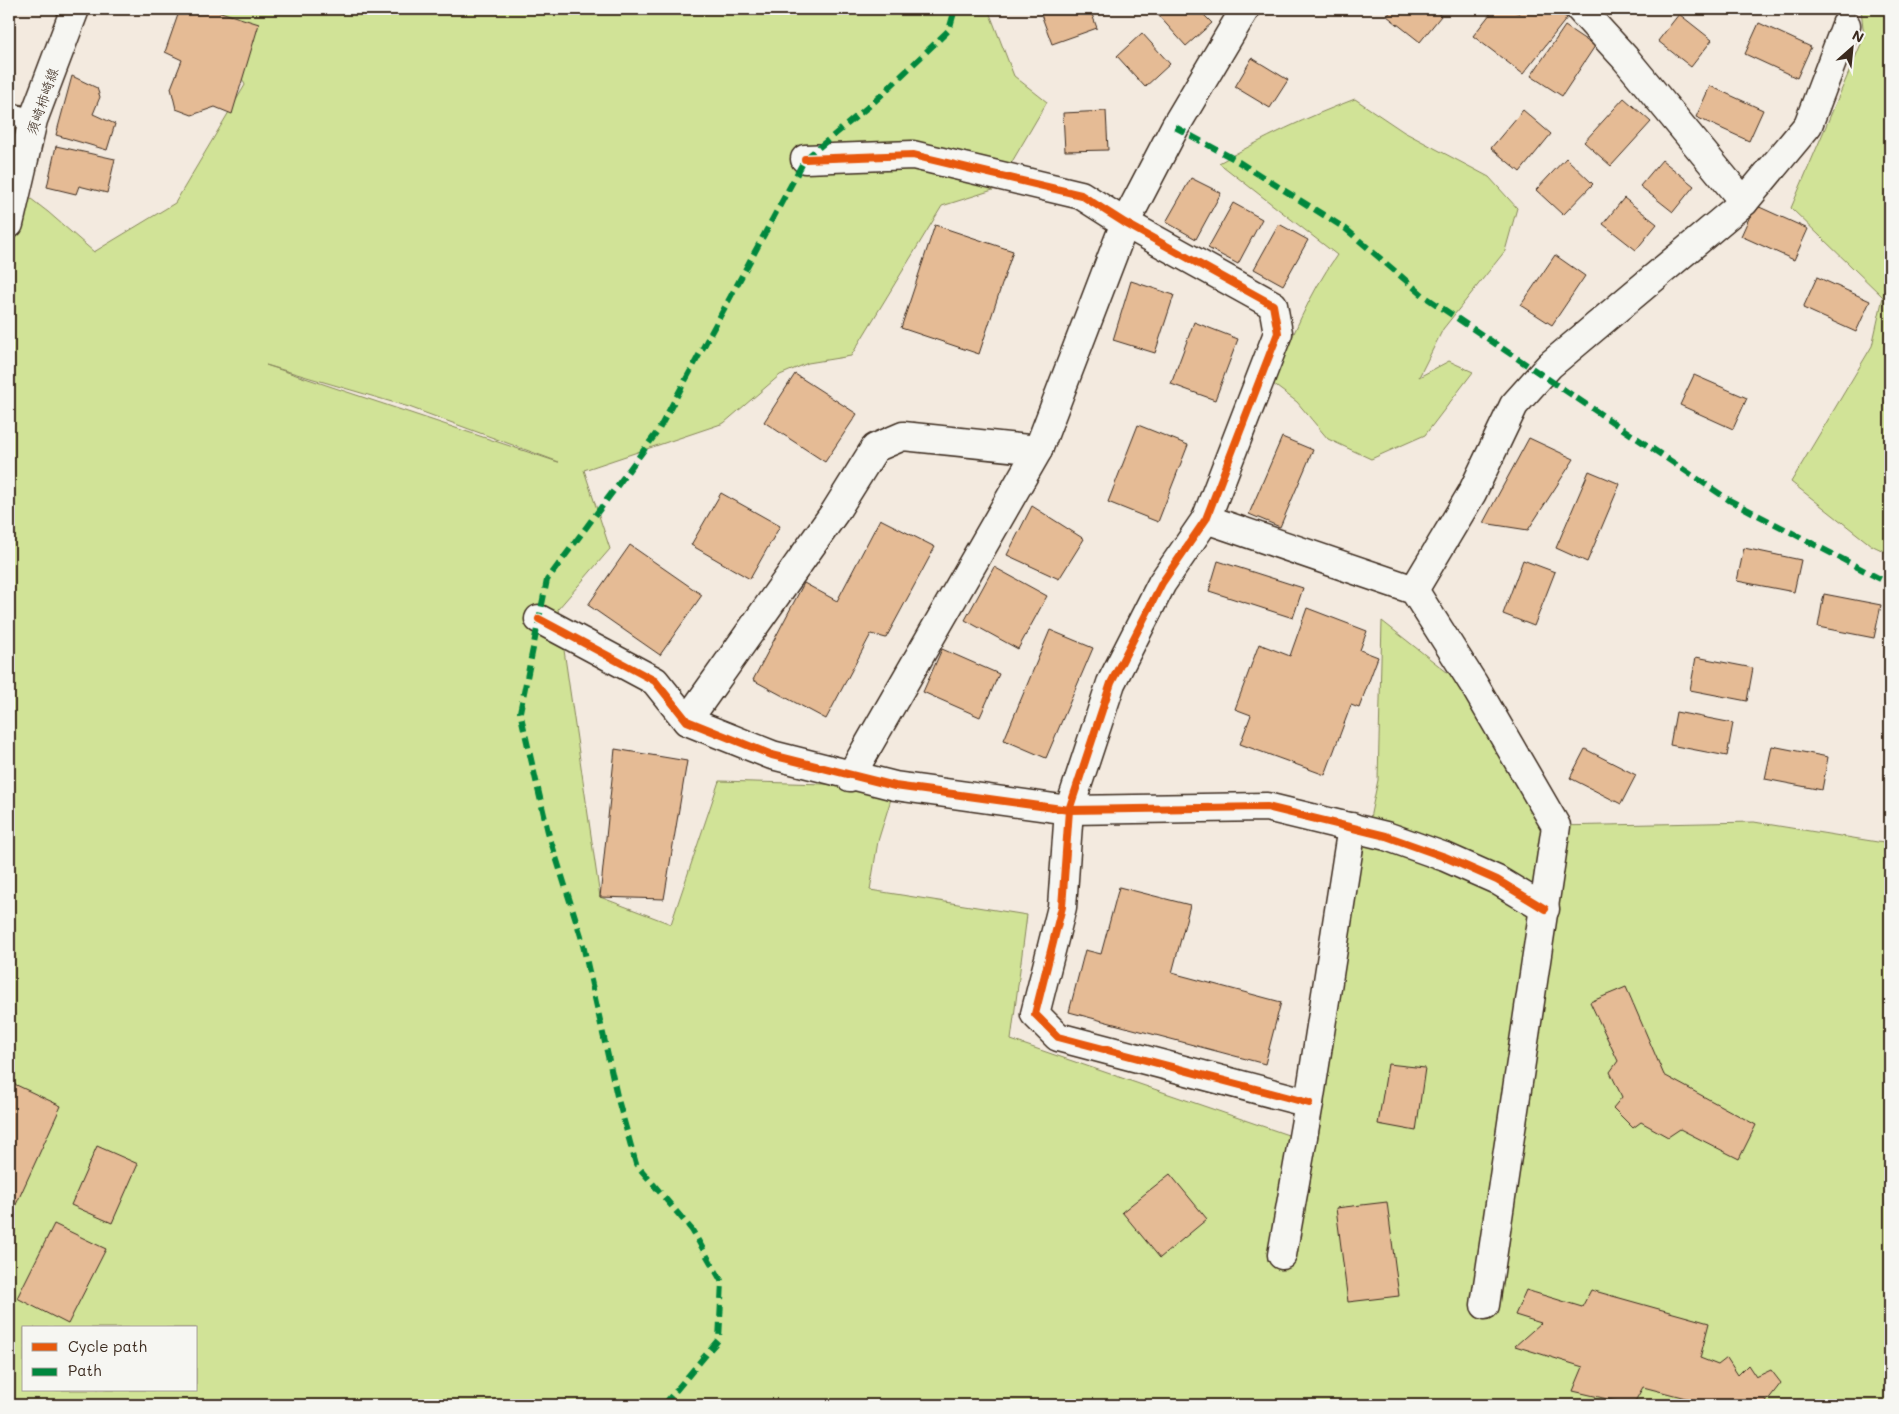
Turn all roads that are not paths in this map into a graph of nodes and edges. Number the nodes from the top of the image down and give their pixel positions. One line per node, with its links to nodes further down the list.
1 (75, 9): 5 (street, 須崎柿崎線)
2 (1245, 9): 8 (street)
3 (1580, 9): 7 (street)
4 (1846, 24): 7 (street)
5 (21, 116): 9 (street, 須崎柿崎線)
6 (805, 159): 8 (street)
7 (1744, 202): 12 (street)
8 (1125, 223): 10 (street); 11 (street)
9 (9, 224)
10 (1038, 450): 14 (street); 15 (street)
11 (1206, 519): 12 (street); 16 (street)
12 (1414, 590): 18 (street)
13 (539, 620): 14 (street)
14 (687, 721): 15 (street)
15 (850, 777): 16 (street)
16 (1069, 810): 17 (street); 19 (street)
17 (1352, 827): 18 (street); 19 (street)
18 (1545, 909): 21 (street)
19 (1309, 1103): 20 (street)
20 (1282, 1255)
21 (1485, 1305)

